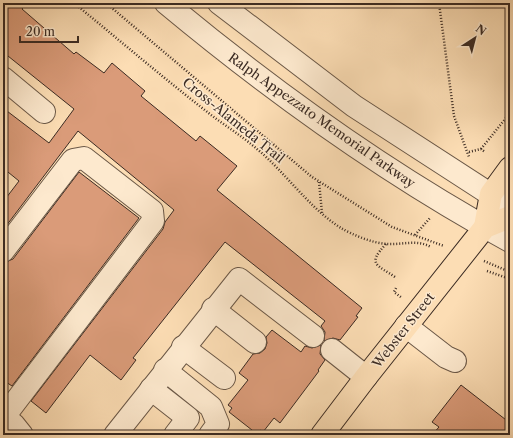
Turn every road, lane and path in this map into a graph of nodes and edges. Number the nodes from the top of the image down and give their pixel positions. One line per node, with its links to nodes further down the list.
1 (74, 3): 17 (path, Cross-Alameda Trail)
2 (106, 3): 14 (path, Cross-Alameda Trail)
3 (166, 3): 20 (street, Ralph Appezzato Memorial Parkway)
4 (218, 3): 15 (street)
5 (439, 3): 11 (path)
6 (3, 78): 7 (street)
7 (44, 112)
8 (510, 112): 9 (path)
9 (481, 150): 11 (path); 12 (path)
10 (463, 152): 11 (path)
11 (469, 152)
12 (486, 152)
13 (510, 168): 15 (main road, Webster Street)
14 (319, 181): 17 (path); 21 (path, Cross-Alameda Trail)
15 (491, 194): 16 (street); 20 (main road, Webster Street)
16 (510, 207)
17 (322, 214): 24 (path, Cross-Alameda Trail)
18 (510, 217): 20 (main road, Webster Street)
19 (425, 226): 21 (path)
20 (485, 228): 22 (street, Ralph Appezzato Memorial Parkway); 35 (main road, Webster Street)
21 (415, 236): 23 (path, Cross-Alameda Trail)
22 (510, 241)
23 (433, 242)
24 (386, 244): 25 (path, Cross-Alameda Trail); 30 (path)
25 (426, 250)
26 (3, 251): 45 (street)
27 (497, 266): 29 (path)
28 (487, 270): 31 (path)
29 (510, 272)
30 (395, 277)
31 (510, 279)
32 (396, 288): 33 (path)
33 (394, 292)
34 (213, 310): 36 (street); 37 (street); 38 (street)
35 (406, 326): 40 (street); 42 (main road, Webster Street)
36 (313, 336)
37 (255, 342)
38 (184, 347): 41 (street); 43 (street)
39 (332, 350): 42 (street)
40 (455, 362)
41 (165, 370): 44 (street); 49 (street)
42 (366, 377): 50 (main road, Webster Street)
43 (224, 378)
44 (151, 389): 47 (street); 48 (street)
45 (3, 417): 46 (street)
46 (22, 435)
47 (115, 435)
48 (175, 435)
49 (210, 435)
50 (322, 435)

